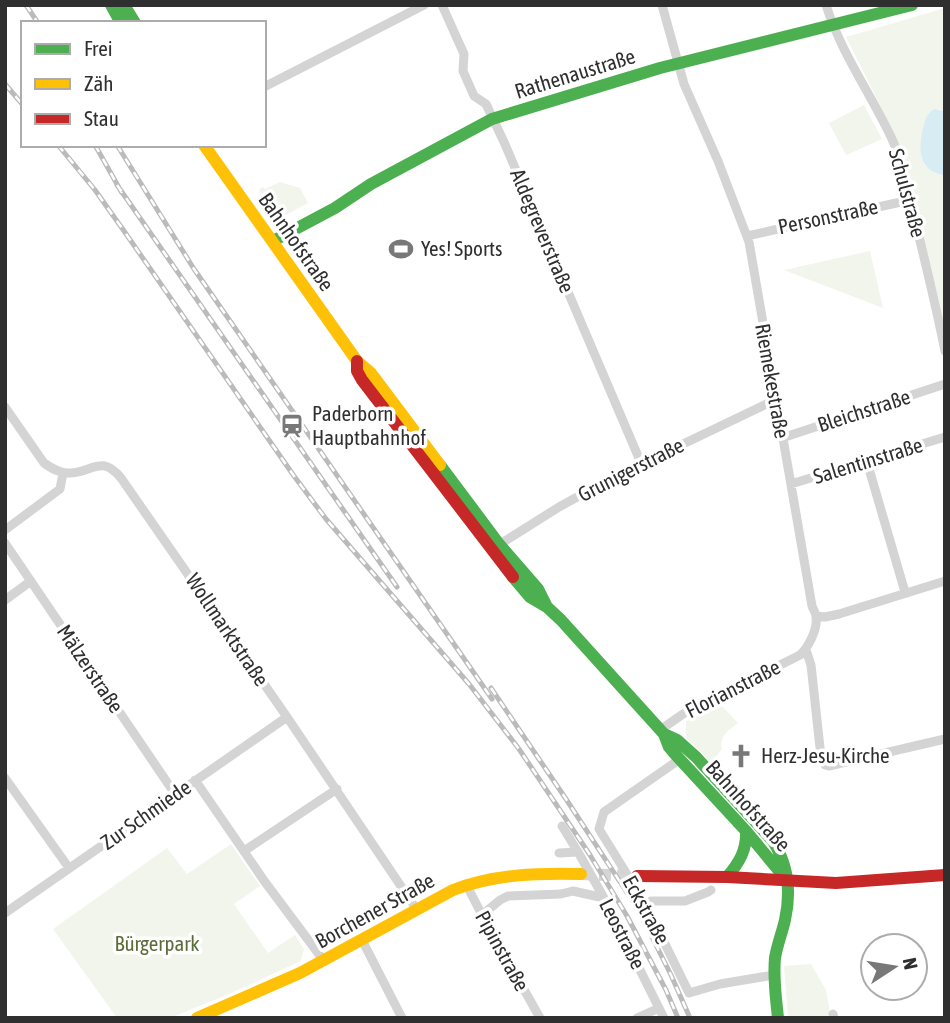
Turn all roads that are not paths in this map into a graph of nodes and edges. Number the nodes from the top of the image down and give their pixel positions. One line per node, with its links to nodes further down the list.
1 (111, 5): 8 (main road)
2 (124, 5): 9 (main road)
3 (424, 5): 12 (street)
4 (442, 5): 13 (street, Aldegreverstraße)
5 (662, 5): 11 (street, Riemekestraße)
6 (826, 5): 10 (street, Schulstraße)
7 (912, 5): 10 (main road, Rathenaustraße)
8 (120, 21)
9 (134, 21)
10 (832, 24): 11 (main road, Rathenaustraße); 15 (street, Schulstraße)
11 (678, 64): 13 (main road, Rathenaustraße); 16 (street, Riemekestraße)
12 (266, 87)
13 (492, 119): 17 (main road, Rathenaustraße); 25 (street, Aldegreverstraße)
14 (205, 147): 17 (main road, Bahnhofstraße)
15 (910, 200): 16 (street, Personstraße); 18 (street, Schulstraße)
16 (747, 236): 20 (street, Riemekestraße)
17 (273, 241): 30 (main road, Bahnhofstraße)
18 (945, 351)
19 (945, 384): 23 (street, Bleichstraße)
20 (777, 399): 23 (street, Riemekestraße); 25 (street, Grunigerstraße)
21 (5, 407): 26 (street)
22 (945, 437): 24 (street, Salentinstraße)
23 (782, 438): 27 (street, Riemekestraße)
24 (867, 462): 27 (street, Salentinstraße); 33 (street)
25 (641, 463): 30 (street, Grunigerstraße)
26 (63, 473): 28 (street); 37 (street, Wollmarktstraße)
27 (791, 484): 35 (street, Riemekestraße)
28 (5, 530)
29 (5, 543): 32 (street, Mälzerstraße)
30 (495, 547): 38 (main road, Bahnhofstraße)
31 (945, 580): 33 (street)
32 (31, 582): 34 (street); 44 (street, Mälzerstraße)
33 (905, 592): 35 (street)
34 (5, 600)
35 (817, 616): 36 (street)
36 (806, 650): 38 (street, Florianstraße); 39 (street)
37 (287, 717): 42 (street, Zur Schmiede); 43 (street, Wollmarktstraße)
38 (662, 732): 40 (main road, Bahnhofstraße); 55 (main road, Bahnhofstraße)
39 (945, 739)
40 (680, 759): 46 (main road, Bahnhofstraße); 59 (street, Eckstraße)
41 (5, 778): 50 (street)
42 (195, 780): 44 (street, Zur Schmiede); 47 (street)
43 (337, 789): 47 (street); 60 (street, Wollmarktstraße)
44 (176, 794): 50 (street, Zur Schmiede)
45 (562, 826): 48 (street, Leostraße)
46 (746, 831): 54 (main road); 55 (main road, Bahnhofstraße)
47 (244, 851): 64 (street)
48 (578, 852): 49 (street); 58 (street, Leostraße)
49 (559, 853)
50 (69, 868): 61 (street, Zur Schmiede)
51 (581, 874): 56 (main road, Borchener Straße)
52 (945, 875): 55 (main road)
53 (637, 876): 54 (main road)
54 (727, 877): 55 (main road)
55 (788, 881): 65 (main road)
56 (467, 884): 60 (main road, Borchener Straße); 62 (street, Pipinstraße)
57 (710, 890): 59 (street)
58 (604, 898): 62 (street); 66 (street, Leostraße)
59 (646, 905): 65 (street, Eckstraße)
60 (417, 910): 63 (main road, Borchener Straße)
61 (5, 912)
62 (481, 915): 69 (street, Pipinstraße)
63 (362, 940): 64 (main road, Borchener Straße); 68 (street)
64 (324, 961): 67 (main road, Borchener Straße)
65 (774, 975): 72 (main road)
66 (659, 1008): 70 (street); 71 (street, Leostraße)
67 (199, 1017)
68 (402, 1018)
69 (540, 1018)
70 (637, 1018)
71 (664, 1018)
72 (778, 1018)

